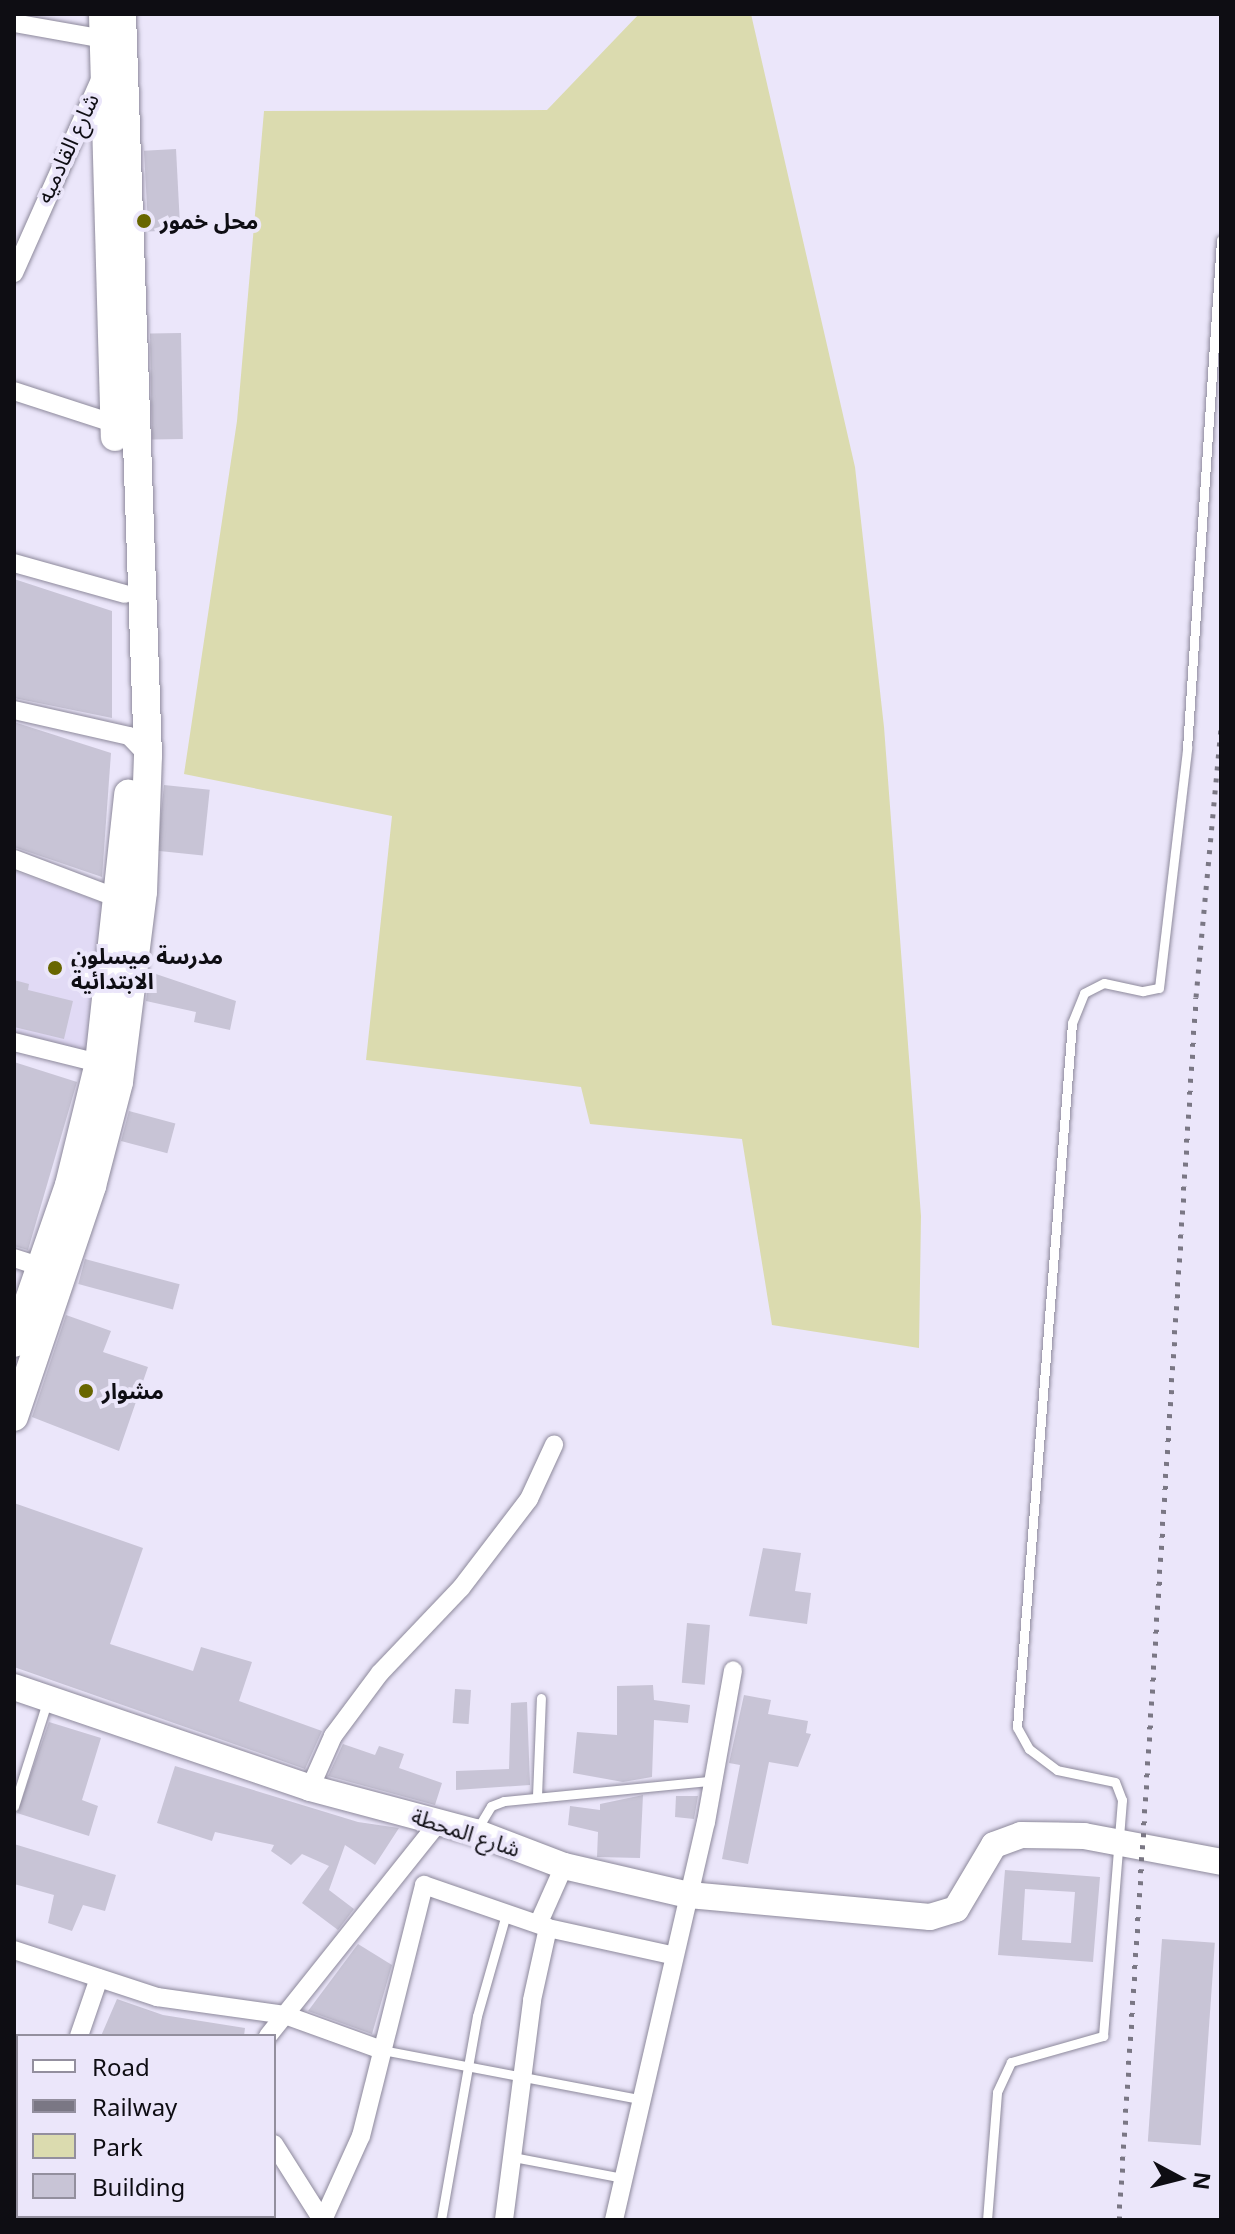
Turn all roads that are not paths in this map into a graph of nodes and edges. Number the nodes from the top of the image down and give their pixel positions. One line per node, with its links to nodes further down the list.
1 (122, 14): 4 (main road)
2 (14, 23): 3 (street)
3 (103, 26): 4 (main road)
4 (114, 69): 6 (street, شارع القادميه); 8 (main road)
5 (1221, 240): 34 (lane)
6 (14, 273)
7 (14, 391): 8 (street)
8 (124, 427): 10 (main road); 12 (main road)
9 (14, 563): 10 (street)
10 (125, 594): 12 (main road)
11 (14, 710): 12 (street)
12 (139, 746): 14 (main road); 22 (main road)
13 (14, 859): 14 (street)
14 (120, 899): 16 (main road)
15 (80, 971): 16 (lane)
16 (110, 979): 18 (main road)
17 (14, 1042): 18 (street)
18 (99, 1063): 20 (main road)
19 (14, 1258): 20 (street)
20 (41, 1267): 21 (main road)
21 (14, 1343)
22 (14, 1417)
23 (554, 1445): 29 (street)
24 (733, 1670): 28 (street)
25 (14, 1687): 27 (main road, شارع المحطة)
26 (541, 1698): 30 (lane)
27 (48, 1699): 29 (main road, شارع المحطة); 31 (lane)
28 (709, 1781): 30 (lane); 37 (street)
29 (310, 1788): 32 (main road, شارع المحطة)
30 (537, 1796): 33 (lane)
31 (14, 1806)
32 (439, 1822): 33 (main road, شارع المحطة); 43 (street)
33 (475, 1832): 36 (main road, شارع المحطة)
34 (1116, 1845): 35 (main road); 37 (main road, شارع المحطة); 57 (lane)
35 (1221, 1862)
36 (564, 1866): 37 (main road, شارع المحطة); 39 (street)
37 (689, 1895): 41 (street)
38 (507, 1910): 39 (street); 46 (street); 47 (lane)
39 (544, 1924): 41 (street); 48 (street)
40 (14, 1950): 42 (street)
41 (671, 1955): 49 (street)
42 (99, 1978): 43 (street); 44 (street)
43 (285, 2015): 45 (street); 46 (street)
44 (80, 2034)
45 (270, 2034)
46 (379, 2049): 47 (lane); 53 (street)
47 (467, 2066): 48 (lane); 54 (lane)
48 (521, 2077): 49 (lane); 51 (street)
49 (640, 2099): 52 (street)
50 (276, 2147): 53 (street)
51 (513, 2157): 52 (lane); 55 (street)
52 (623, 2178): 56 (street)
53 (323, 2220)
54 (441, 2220)
55 (504, 2220)
56 (614, 2220)
57 (987, 2220)

